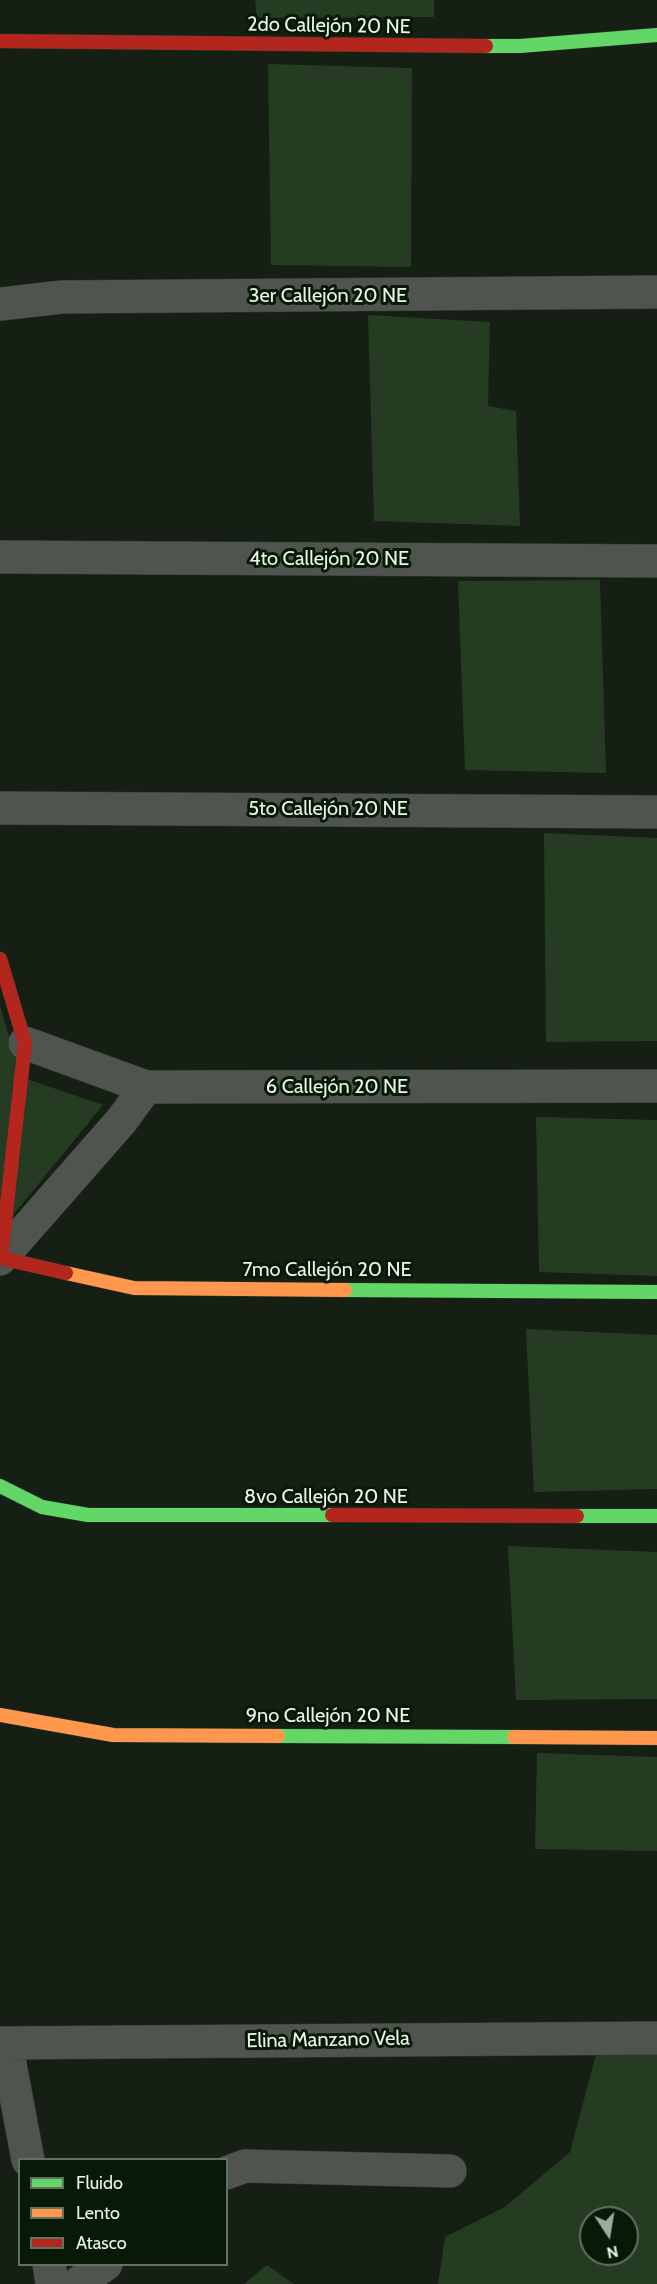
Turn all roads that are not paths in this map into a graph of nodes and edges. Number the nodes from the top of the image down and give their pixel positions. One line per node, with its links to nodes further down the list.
1 (657, 35): 2 (street, 2do Callejón 20 NE)
2 (0, 41)
3 (657, 292): 4 (street, 3er Callejón 20 NE)
4 (0, 304)
5 (0, 557): 6 (street, 4to Callejón 20 NE)
6 (657, 561)
7 (0, 808): 8 (street, 5to Callejón 20 NE)
8 (657, 812)
9 (0, 959): 10 (street)
10 (25, 1043): 12 (street, 6 Callejón 20 NE); 13 (street)
11 (657, 1086): 12 (street, 6 Callejón 20 NE)
12 (146, 1087): 13 (street)
13 (0, 1259): 14 (street, 7mo Callejón 20 NE)
14 (657, 1292)
15 (0, 1486): 16 (street, 8vo Callejón 20 NE)
16 (657, 1516)
17 (0, 1715): 18 (street, 9no Callejón 20 NE)
18 (657, 1738)
19 (657, 2038): 20 (street, Elina Manzano Vela)
20 (3, 2043): 21 (street)
21 (28, 2158)
22 (450, 2171): 23 (street)
23 (228, 2172)
24 (49, 2266): 26 (street)
25 (104, 2266): 27 (street)
26 (52, 2284)
27 (76, 2284)

